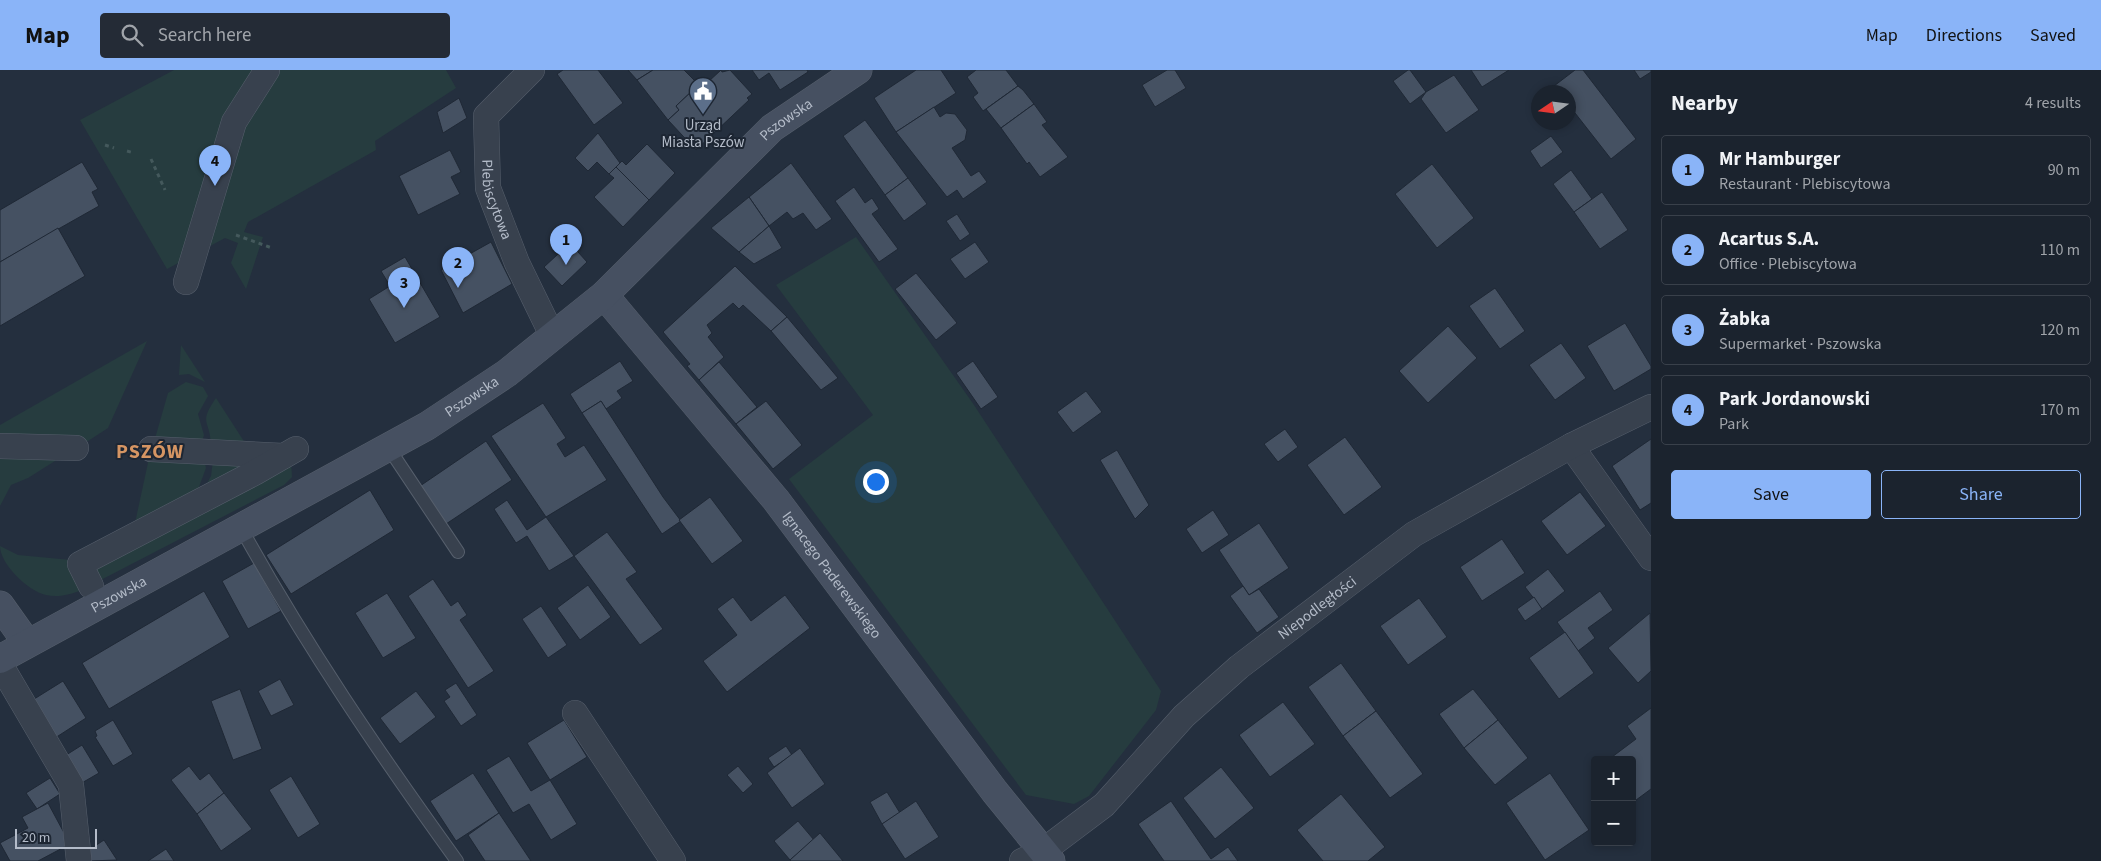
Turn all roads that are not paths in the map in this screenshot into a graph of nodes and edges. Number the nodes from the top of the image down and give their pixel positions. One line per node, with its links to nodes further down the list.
1 (267, 70): 4 (street)
2 (532, 70): 6 (street, Plebiscytowa)
3 (858, 70): 5 (main road, Pszowska)
4 (186, 282)
5 (604, 295): 6 (main road, Pszowska); 22 (main road, Ignacego Paderewskiego)
6 (553, 337): 10 (main road, Pszowska)
7 (1651, 407): 9 (street, Niepodległości)
8 (0, 446): 11 (street)
9 (1571, 446): 15 (street); 22 (street, Niepodległości)
10 (388, 447): 13 (main road, Pszowska); 14 (lane)
11 (76, 448)
12 (152, 449): 16 (street)
13 (241, 528): 18 (main road, Pszowska); 24 (lane)
14 (458, 552)
15 (1651, 558)
16 (91, 586)
17 (0, 605): 18 (main road)
18 (27, 643): 19 (main road, Pszowska)
19 (0, 659)
20 (0, 664): 23 (street)
21 (575, 713): 25 (street)
22 (1039, 858)
23 (79, 861)
24 (456, 861)
25 (673, 861)

